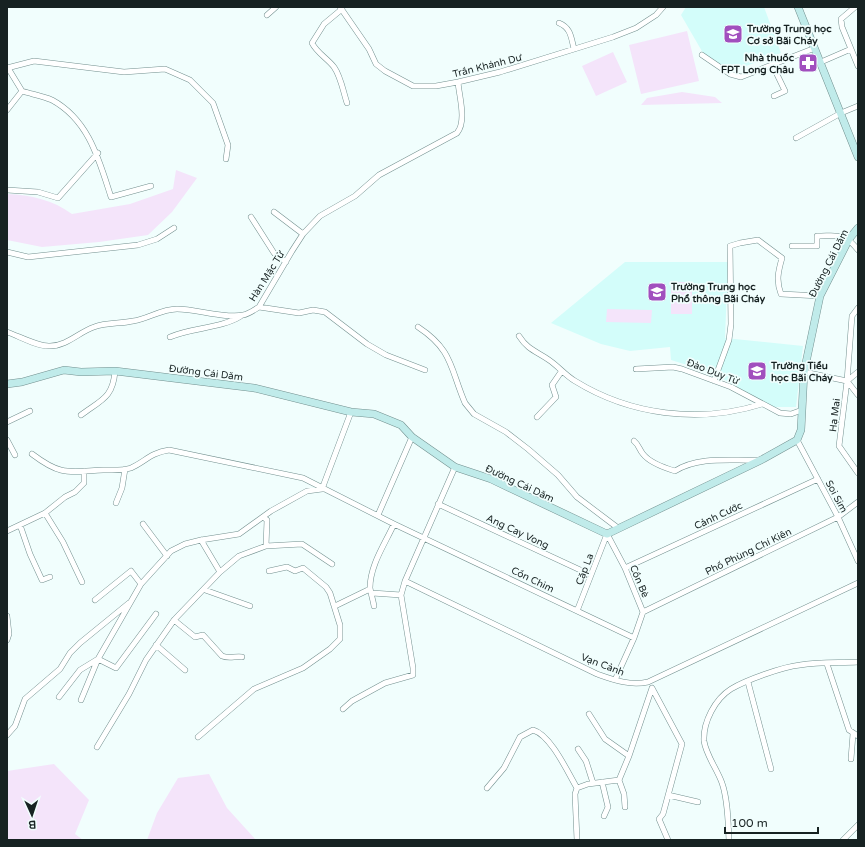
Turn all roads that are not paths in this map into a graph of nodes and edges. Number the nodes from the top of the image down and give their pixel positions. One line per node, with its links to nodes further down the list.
1 (276, 7): 6 (street)
2 (663, 7): 9 (street, Trần Khánh Dư)
3 (798, 7): 8 (street)
4 (855, 7): 10 (street)
5 (341, 8): 16 (street, Trần Khánh Dư); 19 (street)
6 (267, 15)
7 (559, 22): 9 (street)
8 (815, 48): 12 (street); 13 (street)
9 (574, 49): 16 (street, Trần Khánh Dư)
10 (851, 49): 12 (street); 14 (street)
11 (702, 55): 13 (street)
12 (821, 62): 22 (street)
13 (772, 64): 18 (street)
14 (858, 66)
15 (7, 68): 17 (street); 26 (street)
16 (458, 82): 33 (street, Hàn Mặc Tử)
17 (22, 91): 21 (street); 24 (street)
18 (774, 96)
19 (347, 103)
20 (858, 106): 22 (street)
21 (7, 110)
22 (841, 113): 23 (street); 25 (street)
23 (796, 138)
24 (98, 153): 27 (street); 28 (street)
25 (858, 157)
26 (226, 159)
27 (151, 186)
28 (7, 190)
29 (274, 212): 33 (street)
30 (251, 217): 38 (street)
31 (174, 228): 37 (street)
32 (858, 228): 34 (street, Đường Cái Dăm)
33 (303, 234): 38 (street, Hàn Mặc Tử)
34 (849, 239): 35 (street); 36 (street); 39 (street, Đường Cái Dăm)
35 (792, 246)
36 (858, 250)
37 (7, 252)
38 (286, 262): 40 (street, Hàn Mặc Tử)
39 (820, 296): 51 (street, Đường Cái Dăm); 53 (street)
40 (259, 307): 42 (street, Hàn Mặc Tử); 48 (street)
41 (858, 308): 54 (street, Hạ Mai)
42 (242, 316): 44 (street); 46 (street, Hàn Mặc Tử)
43 (418, 327): 87 (street)
44 (8, 334)
45 (519, 336): 50 (street)
46 (170, 337)
47 (636, 369): 53 (street, Đào Duy Từ)
48 (425, 370)
49 (115, 371): 55 (street, Đường Cái Dăm); 60 (street, Đường Cái Dăm); 61 (street)
50 (561, 372): 57 (street); 62 (street)
51 (804, 372): 54 (street); 58 (street, Đường Cái Dăm)
52 (858, 372): 54 (street)
53 (714, 381): 57 (street, Đào Duy Từ)
54 (847, 381): 56 (street); 74 (street, Hạ Mai)
55 (7, 384)
56 (858, 395)
57 (762, 404): 58 (street, Đào Duy Từ)
58 (802, 410): 66 (street, Đường Cái Dăm)
59 (30, 411): 63 (street)
60 (351, 412): 64 (street, Đường Cái Dăm); 76 (street)
61 (81, 415)
62 (537, 417)
63 (7, 422)
64 (412, 437): 71 (street, Đường Cái Dăm); 81 (street)
65 (7, 440): 69 (street)
66 (797, 440): 70 (street); 75 (street, Soi Sim)
67 (634, 441): 70 (street)
68 (32, 454): 73 (street)
69 (15, 455)
70 (763, 459): 87 (street)
71 (455, 467): 79 (street); 89 (street, Đường Cái Dăm)
72 (125, 469): 73 (street); 76 (street, Cồn Chìm); 77 (street)
73 (84, 472): 80 (street)
74 (858, 473)
75 (818, 479): 83 (street, Soi Sim); 96 (street, Cảnh Cước)
76 (322, 489): 81 (street, Cồn Chìm); 82 (street)
77 (116, 502)
78 (858, 502): 83 (street, Phố Phùng Chí Kiên)
79 (438, 504): 90 (street); 99 (street, Ang Cay Vong)
80 (45, 513): 86 (street); 102 (street)
81 (378, 515): 85 (street, Cồn Chìm)
82 (263, 517): 91 (street); 92 (street)
83 (838, 517): 94 (street, Soi Sim); 114 (street, Phố Phùng Chí Kiên)
84 (143, 524): 93 (street)
85 (394, 524): 90 (street, Cồn Chìm); 106 (street)
86 (20, 525): 88 (street); 100 (street)
87 (618, 528): 89 (street)
88 (7, 531)
89 (607, 534): 96 (street, Cồn Bè); 99 (street, Cặp La)
90 (423, 537): 101 (street); 113 (street, Cồn Chìm)
91 (201, 540): 93 (street); 98 (street)
92 (266, 546): 95 (street); 98 (street)
93 (167, 556): 104 (street)
94 (858, 561)
95 (332, 564)
96 (625, 568): 114 (street, Cồn Bè)
97 (269, 571): 111 (street)
98 (220, 572): 105 (street)
99 (591, 575): 113 (street, Cặp La)
100 (50, 577)
101 (405, 581): 107 (street); 126 (street, Vạn Cảnh)
102 (82, 582)
103 (858, 583): 127 (street, Vạn Cảnh)
104 (141, 584): 108 (street); 109 (street)
105 (205, 590): 110 (street); 117 (street)
106 (371, 591): 107 (street); 111 (street); 112 (street)
107 (401, 595): 132 (street)
108 (95, 600)
109 (132, 600): 122 (street); 134 (street)
110 (250, 606)
111 (335, 606): 136 (street)
112 (374, 606)
113 (577, 611): 118 (street, Cồn Chìm)
114 (643, 612): 118 (street, Cồn Bè)
115 (156, 614): 122 (street)
116 (7, 616): 119 (street)
117 (174, 620): 120 (street); 121 (street)
118 (634, 638): 126 (street, Cồn Bè)
119 (7, 640)
120 (156, 645): 125 (street); 137 (street)
121 (242, 657)
122 (98, 659): 130 (street); 131 (street)
123 (858, 662): 124 (street)
124 (827, 664): 128 (street); 135 (street)
125 (185, 670)
126 (615, 680): 127 (street, Vạn Cảnh)
127 (648, 682): 129 (street)
128 (748, 682): 141 (street); 154 (street)
129 (652, 688): 139 (street); 147 (street)
130 (59, 697)
131 (81, 700)
132 (343, 709)
133 (589, 714): 139 (street)
134 (7, 735)
135 (855, 735): 140 (street)
136 (198, 737)
137 (97, 747)
138 (578, 749): 144 (street)
139 (629, 756): 142 (street)
140 (851, 759)
141 (771, 769)
142 (619, 780): 143 (street); 149 (street)
143 (602, 782): 144 (street); 150 (street)
144 (593, 783): 146 (street)
145 (487, 788): 146 (street)
146 (578, 788): 152 (street)
147 (668, 795): 148 (street); 153 (street)
148 (698, 802)
149 (625, 807)
150 (604, 816)
151 (858, 825): 155 (street)
152 (577, 840)
153 (668, 840)
154 (729, 840)
155 (842, 840)

